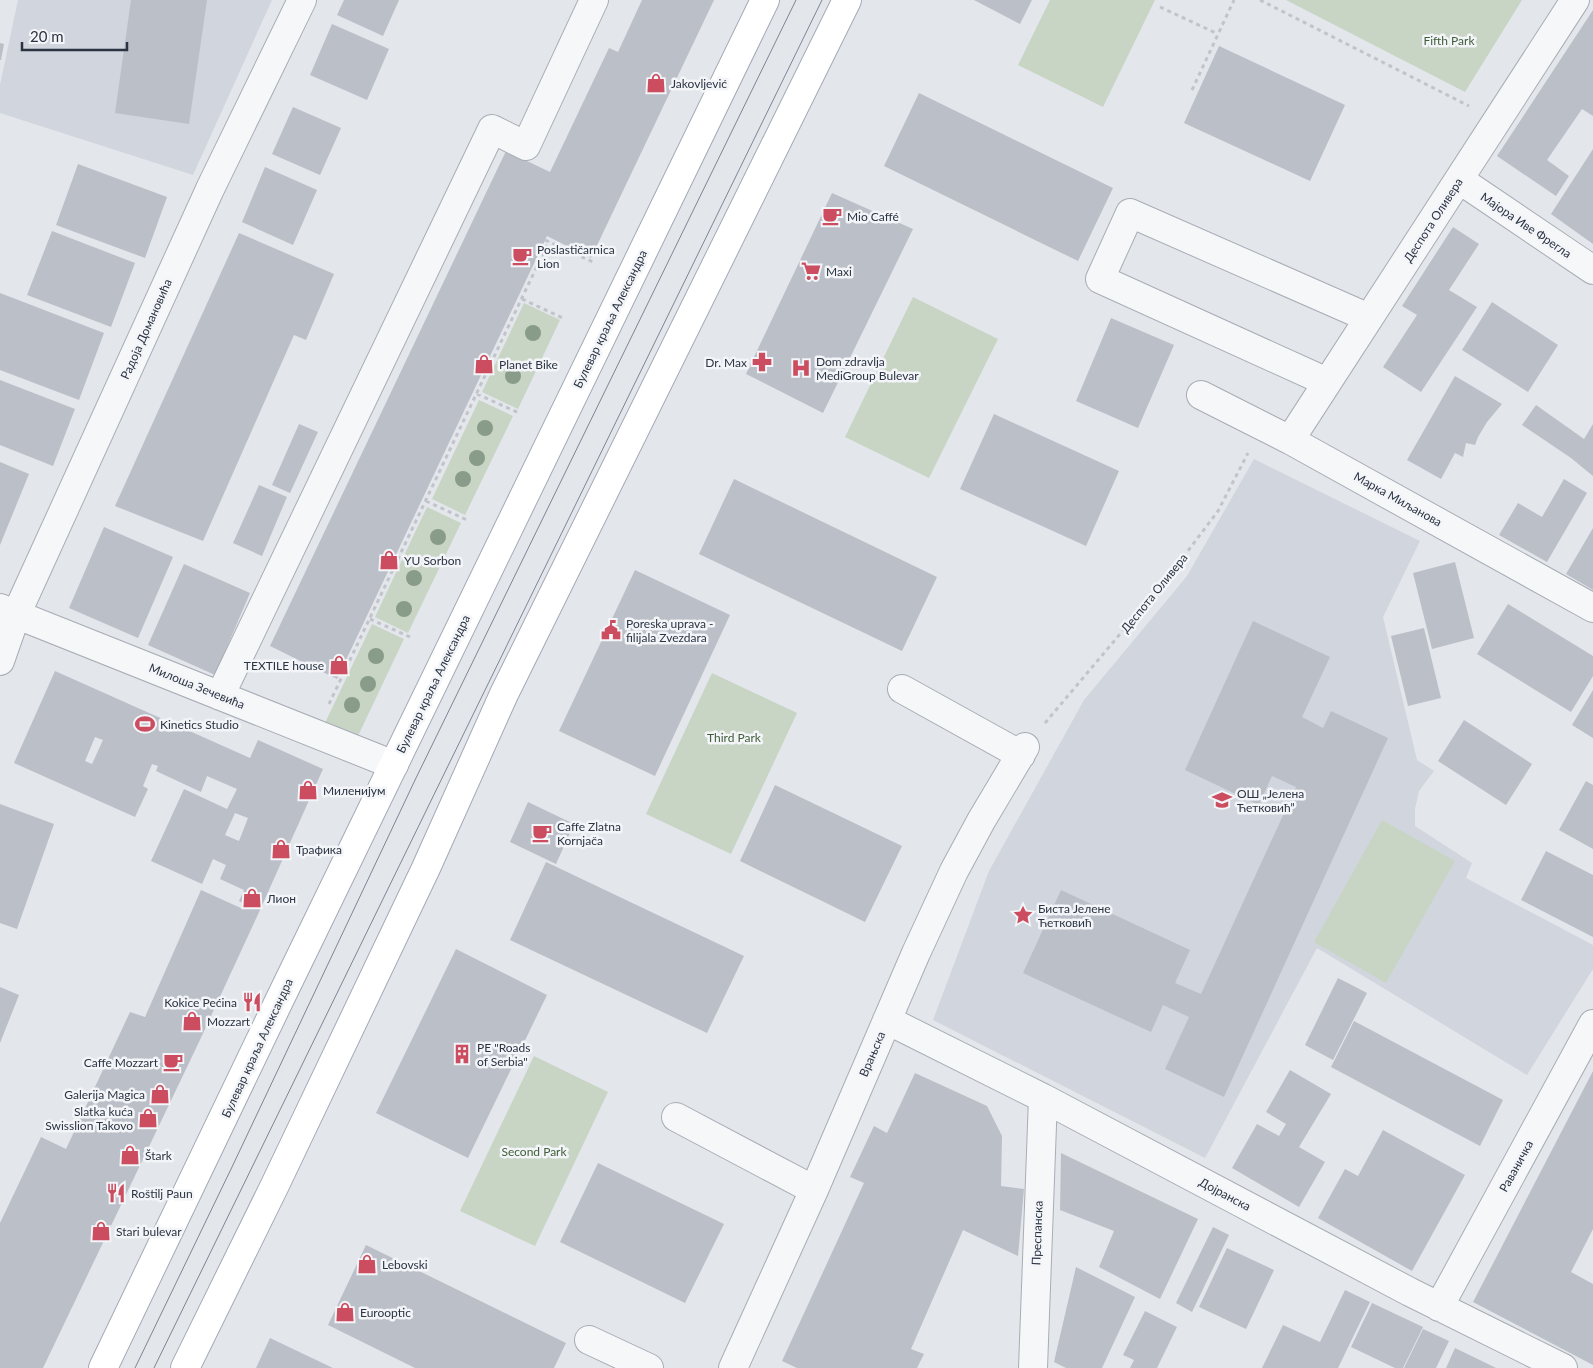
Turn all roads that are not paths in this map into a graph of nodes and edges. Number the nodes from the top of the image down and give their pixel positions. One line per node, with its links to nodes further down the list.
1 (302, 0): 13 (street, Радоја Домановића)
2 (594, 0): 16 (street)
3 (765, 0): 17 (main road, Булевар краља Александра)
4 (847, 0): 26 (main road)
5 (1575, 0): 6 (street, Деспота Оливера)
6 (1460, 180): 7 (street, Мајора Иве Фрегла); 8 (street, Деспота Оливера)
7 (1593, 270)
8 (1369, 318): 9 (street, Деспота Оливера); 9 (street)
9 (1327, 382): 11 (street, Деспота Оливера)
10 (1201, 395): 11 (street, Марка Миљанова)
11 (1290, 440): 12 (street, Марка Миљанова)
12 (1593, 608)
13 (8, 612): 14 (street, Радоја Домановића); 16 (street, Милоша Зечевића)
14 (0, 661)
15 (902, 688): 18 (street, Врањска)
16 (220, 696): 17 (street, Милоша Зечевића)
17 (394, 765): 25 (main road, Булевар краља Александра)
18 (887, 1020): 20 (street, Дојранска); 22 (street, Врањска)
19 (1593, 1024): 23 (street, Раваничка)
20 (1043, 1098): 23 (street, Дојранска); 29 (street, Преспанска)
21 (676, 1118): 22 (street)
22 (814, 1190): 28 (street, Врањска)
23 (1439, 1307): 30 (street, Дојранска)
24 (589, 1340): 27 (street)
25 (103, 1368)
26 (185, 1368)
27 (649, 1368)
28 (733, 1368)
29 (1033, 1368)
30 (1563, 1368)

